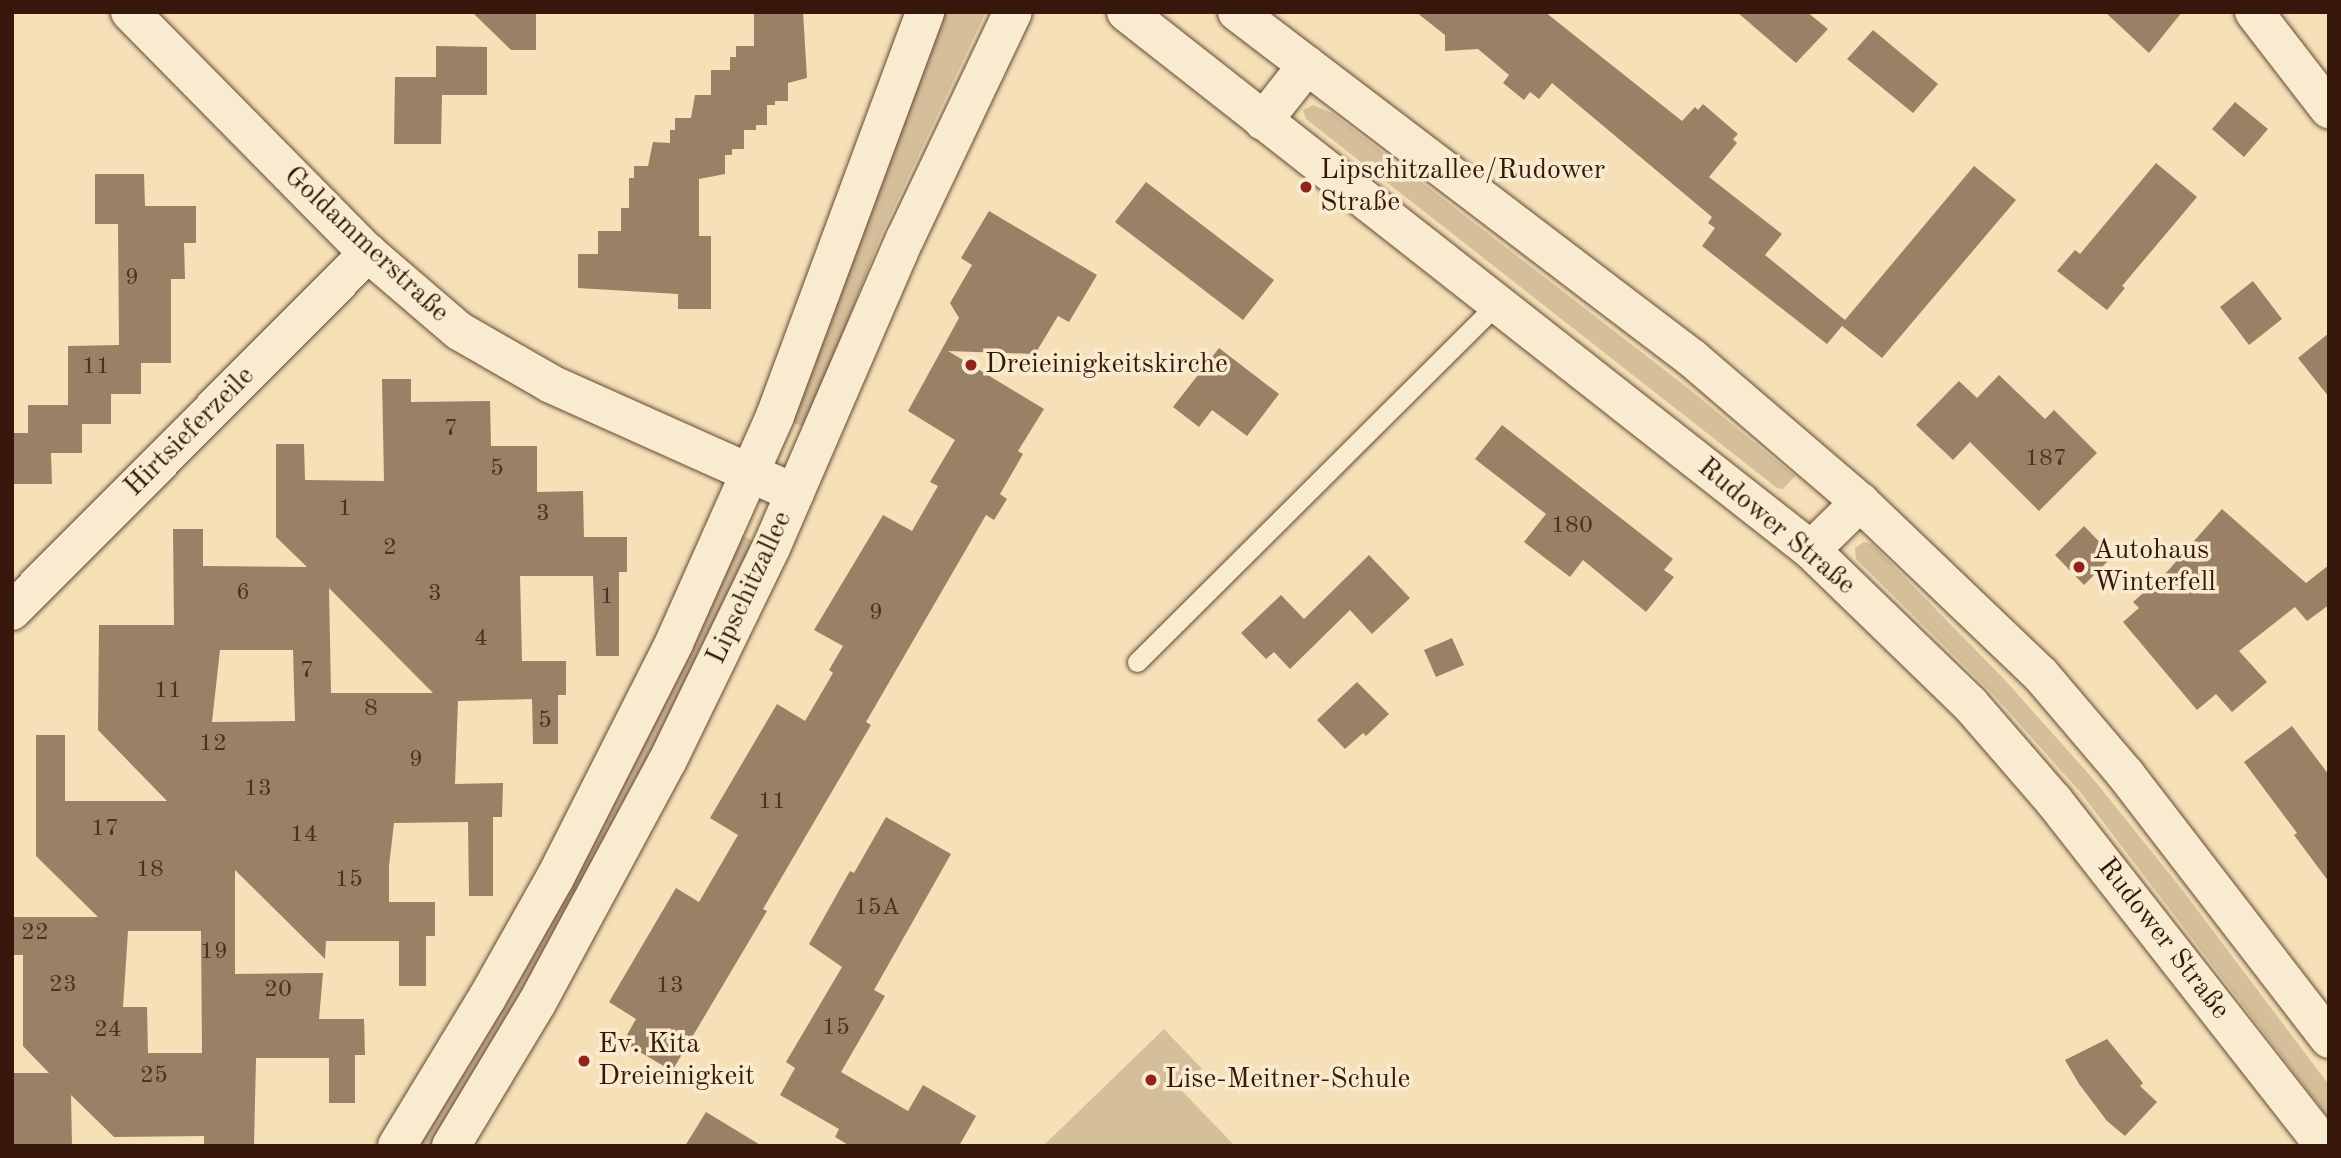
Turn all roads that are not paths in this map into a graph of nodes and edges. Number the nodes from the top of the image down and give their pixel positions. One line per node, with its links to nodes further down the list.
1 (130, 12): 10 (street, Goldammerstraße)
2 (925, 12): 12 (street, Lipschitzallee)
3 (1013, 12): 13 (street, Lipschitzallee)
4 (1126, 12): 9 (street, Rudower Straße)
5 (1237, 12): 7 (street)
6 (2254, 12): 8 (street)
7 (1307, 65): 9 (street); 14 (street)
8 (2329, 108)
9 (1263, 121): 11 (street, Rudower Straße)
10 (368, 253): 12 (street, Goldammerstraße); 16 (street, Hirtsieferzeile)
11 (1497, 304): 15 (street, Rudower Straße); 17 (lane)
12 (750, 473): 13 (street, Goldammerstraße); 19 (street, Lipschitzallee)
13 (795, 493): 20 (street, Lipschitzallee)
14 (1860, 502): 15 (street); 18 (street)
15 (1811, 550): 21 (street, Rudower Straße)
16 (12, 611)
17 (1137, 663)
18 (2329, 1039)
19 (397, 1146)
20 (451, 1146)
21 (2326, 1146)

